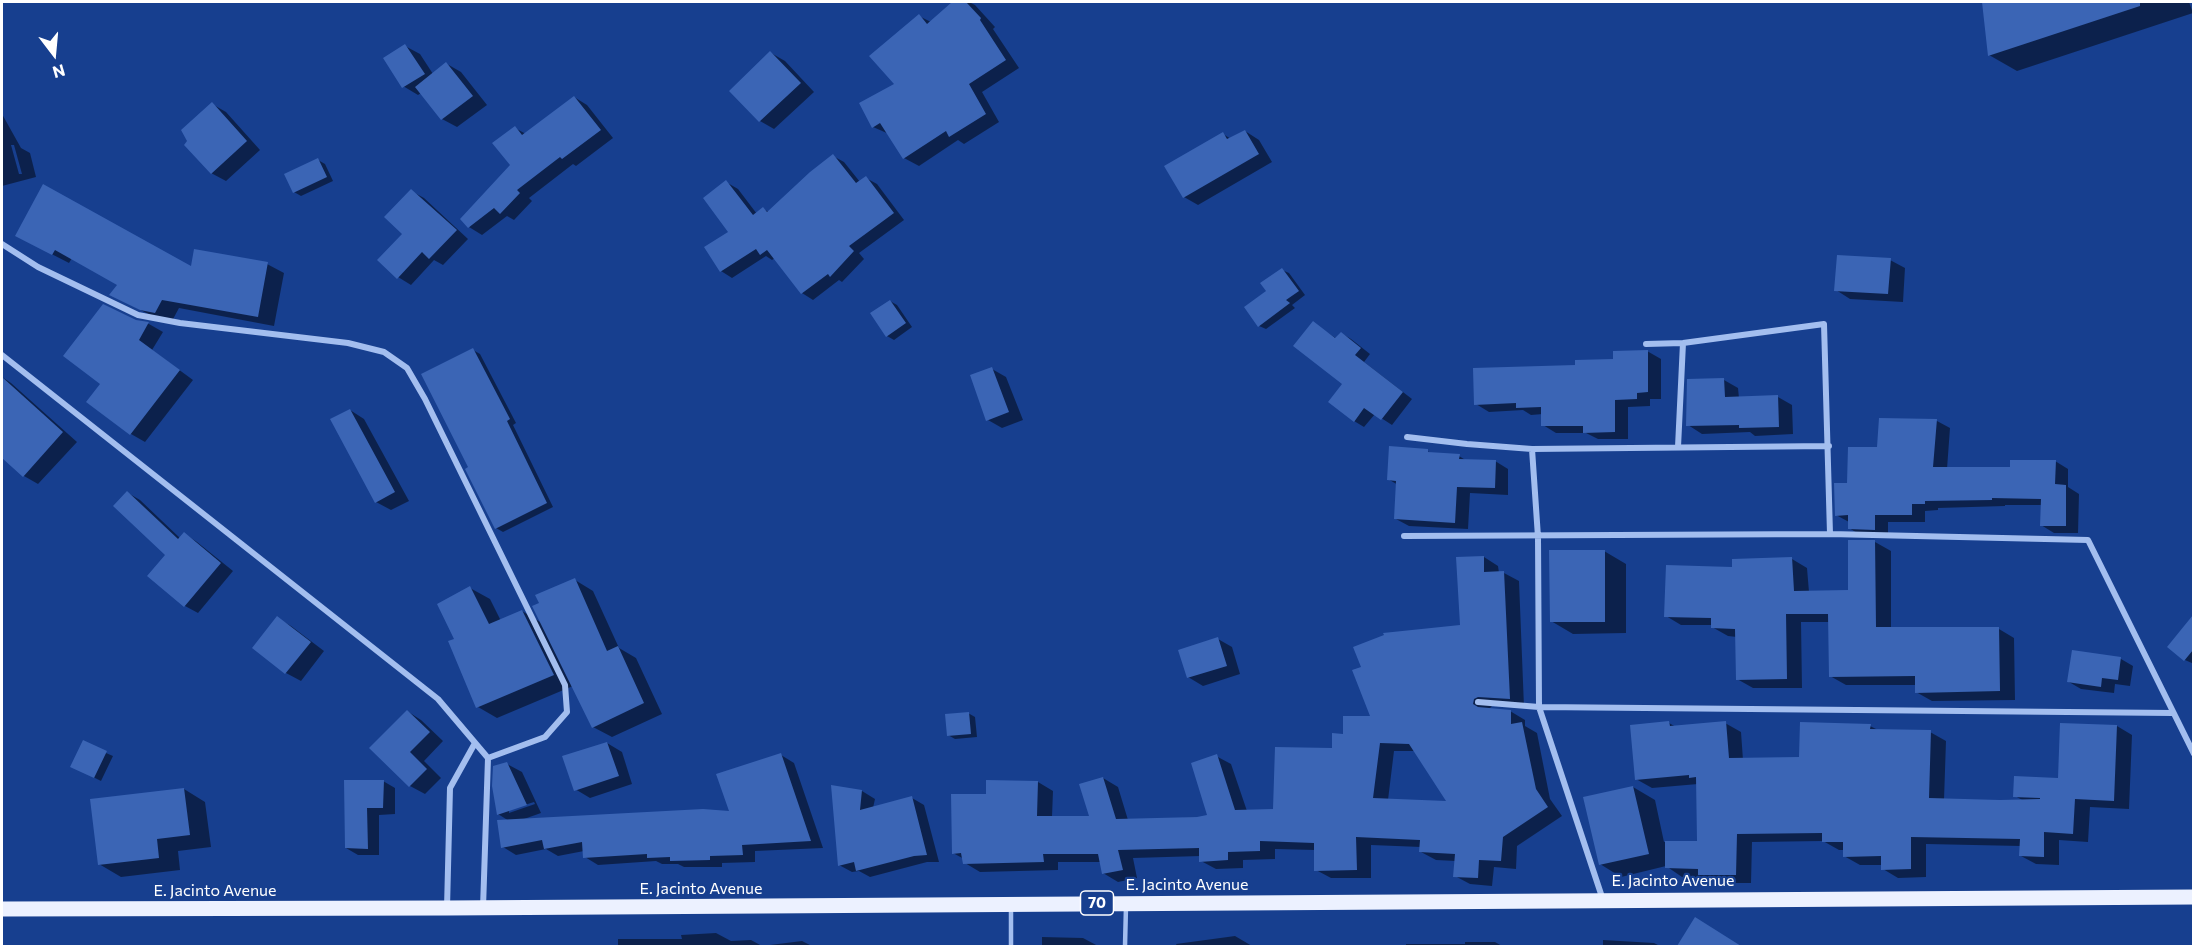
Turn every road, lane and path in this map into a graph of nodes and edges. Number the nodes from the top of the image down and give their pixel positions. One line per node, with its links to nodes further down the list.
1 (2, 244): 17 (street)
2 (1683, 343): 3 (street); 6 (street); 7 (street)
3 (1646, 344)
4 (2, 355): 15 (street)
5 (1407, 436): 8 (street)
6 (1829, 446): 7 (street); 9 (street)
7 (1678, 447): 8 (street)
8 (1532, 449): 11 (street)
9 (1830, 534): 11 (street); 14 (street)
10 (1404, 536): 11 (street)
11 (1538, 537): 13 (street)
12 (1478, 702): 13 (street)
13 (1539, 707): 14 (street); 19 (street)
14 (2173, 713): 16 (street)
15 (475, 743): 17 (street); 22 (street)
16 (2193, 754)
17 (488, 758): 23 (street)
18 (2193, 897): 19 (main road, E. Jacinto Avenue / 70)
19 (1603, 900): 20 (main road, E. Jacinto Avenue / 70)
20 (1126, 903): 21 (main road, E. Jacinto Avenue / 70); 26 (lane)
21 (1011, 904): 23 (main road, E. Jacinto Avenue / 70); 25 (lane)
22 (447, 908): 23 (main road, E. Jacinto Avenue / 70); 24 (main road, E. Jacinto Avenue / 70)
23 (483, 908)
24 (2, 909)
25 (1011, 946)
26 (1125, 946)

